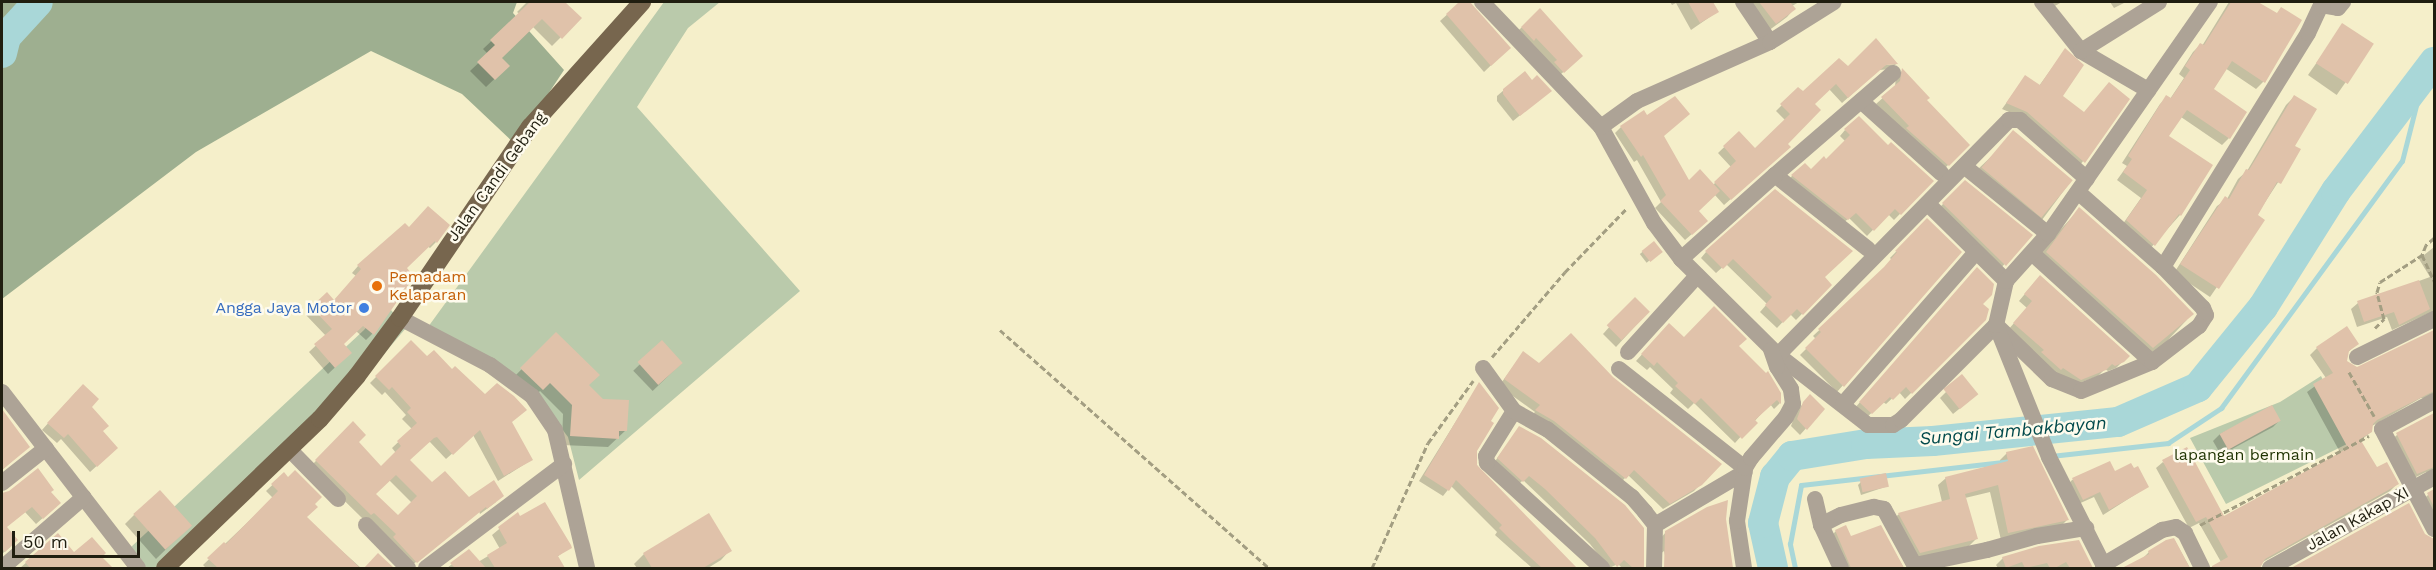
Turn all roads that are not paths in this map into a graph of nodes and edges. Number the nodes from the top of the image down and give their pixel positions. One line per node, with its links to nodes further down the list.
1 (642, 2): 29 (main road, Jalan Candi Gebang)
2 (1482, 2): 15 (street)
3 (1743, 2): 10 (street)
4 (1834, 2): 10 (street)
5 (2042, 2): 11 (street)
6 (2158, 2): 11 (street)
7 (2210, 2): 13 (street)
8 (2343, 2): 9 (street)
9 (2319, 3): 26 (street)
10 (1770, 42): 15 (street)
11 (2081, 51): 13 (street)
12 (1893, 73): 14 (street)
13 (2148, 90): 19 (street)
14 (1862, 101): 17 (street); 18 (street)
15 (1601, 127): 25 (street)
16 (1964, 166): 19 (street); 20 (street); 21 (street)
17 (1941, 173)
18 (1775, 175): 22 (street); 25 (street)
19 (2083, 185): 21 (street); 26 (street)
20 (1928, 204): 23 (street); 33 (street)
21 (2048, 234): 24 (street)
22 (1868, 249)
23 (1976, 252): 28 (street); 40 (street)
24 (2032, 253): 28 (street); 35 (street)
25 (1681, 259): 27 (street)
26 (2163, 267): 35 (street)
27 (1697, 276): 32 (street); 33 (street)
28 (2006, 281): 31 (street)
29 (400, 318): 43 (main road, Jalan Candi Gebang); 44 (street)
30 (2434, 319): 34 (street)
31 (1996, 325): 35 (street); 40 (street); 55 (street)
32 (1628, 352)
33 (1775, 352): 40 (street); 45 (street)
34 (2357, 357)
35 (2152, 363)
36 (1483, 368): 41 (street)
37 (1619, 369): 45 (street)
38 (2, 392): 42 (street)
39 (2434, 401): 48 (street)
40 (1843, 404)
41 (1514, 411): 53 (street); 65 (street)
42 (46, 448): 47 (street); 49 (street)
43 (289, 449): 50 (street); 61 (main road, Jalan Candi Gebang)
44 (564, 464): 63 (street); 64 (street)
45 (1745, 470): 53 (street); 67 (street)
46 (2434, 477): 48 (street, Jalan Kakap XI)
47 (2, 483)
48 (2415, 487): 56 (street); 70 (street, Jalan Kakap XI)
49 (84, 497): 59 (street); 60 (street)
50 (338, 499)
51 (1815, 499): 54 (street)
52 (366, 525): 62 (street)
53 (1655, 525): 66 (street)
54 (1821, 525): 57 (street); 68 (street)
55 (2086, 528): 57 (street); 58 (street)
56 (2434, 529)
57 (1915, 567)
58 (2104, 567): 69 (street)
59 (2, 568)
60 (138, 568)
61 (165, 568)
62 (408, 568)
63 (426, 568)
64 (587, 568)
65 (1602, 568)
66 (1654, 568)
67 (1744, 568)
68 (1841, 568)
69 (2202, 568)
70 (2270, 568)

